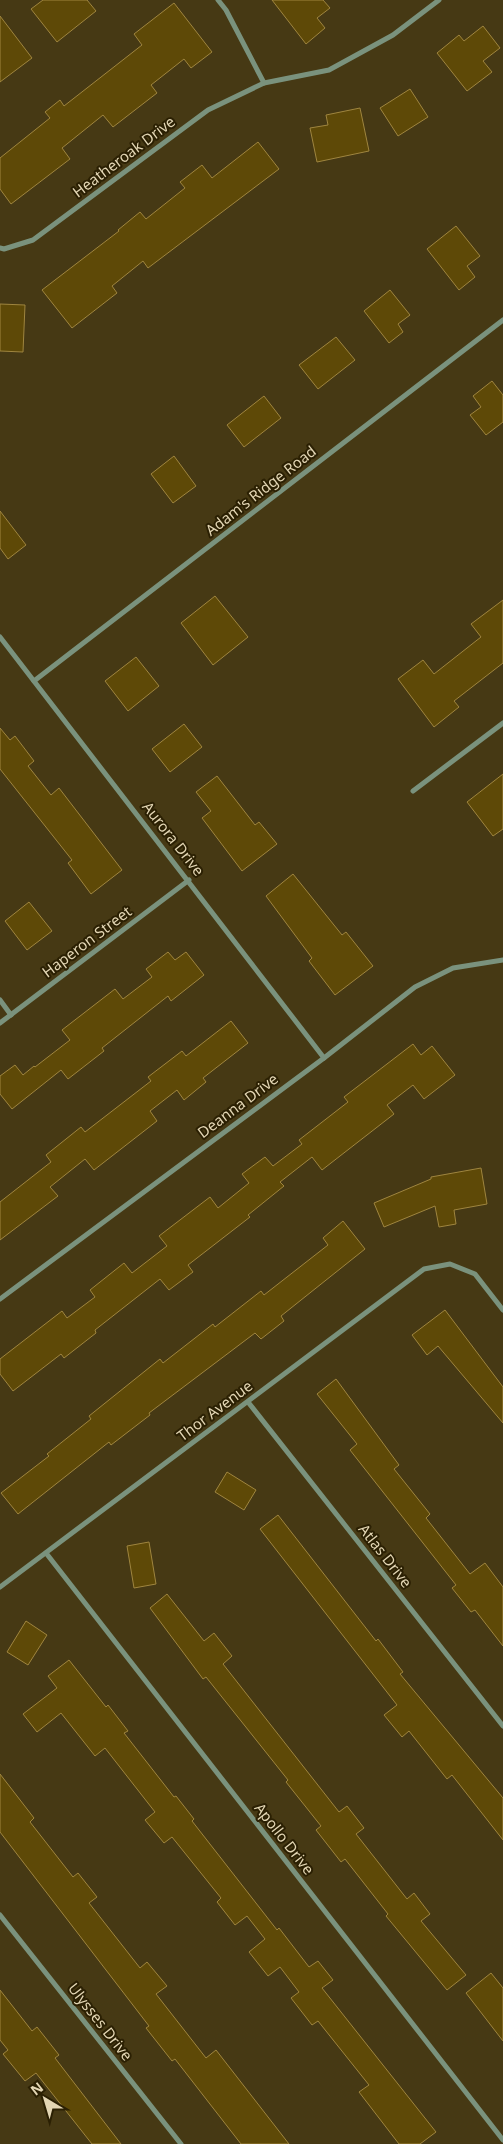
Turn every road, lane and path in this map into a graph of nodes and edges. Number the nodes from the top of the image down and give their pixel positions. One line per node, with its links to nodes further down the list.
1 (218, 0): 3 (street)
2 (439, 0): 3 (street, Heatheroak Drive)
3 (264, 82): 4 (street, Heatheroak Drive)
4 (0, 248)
5 (503, 320): 7 (street, Adam's Ridge Road)
6 (0, 637): 7 (street, Aurora Drive)
7 (34, 681): 10 (street, Aurora Drive)
8 (503, 723): 9 (street)
9 (413, 791)
10 (189, 880): 13 (street, Haperon Street); 15 (street, Aurora Drive)
11 (503, 960): 15 (street, Deanna Drive)
12 (0, 1000): 13 (street)
13 (11, 1015): 14 (street, Haperon Street)
14 (0, 1023)
15 (324, 1058): 16 (street, Deanna Drive)
16 (0, 1299)
17 (503, 1310): 18 (street, Thor Avenue)
18 (248, 1402): 19 (street, Thor Avenue); 21 (street, Atlas Drive)
19 (46, 1554): 20 (street, Thor Avenue); 23 (street, Apollo Drive)
20 (0, 1588)
21 (503, 1726)
22 (0, 1915): 24 (street, Ulysses Drive)
23 (503, 2140)
24 (181, 2144)

